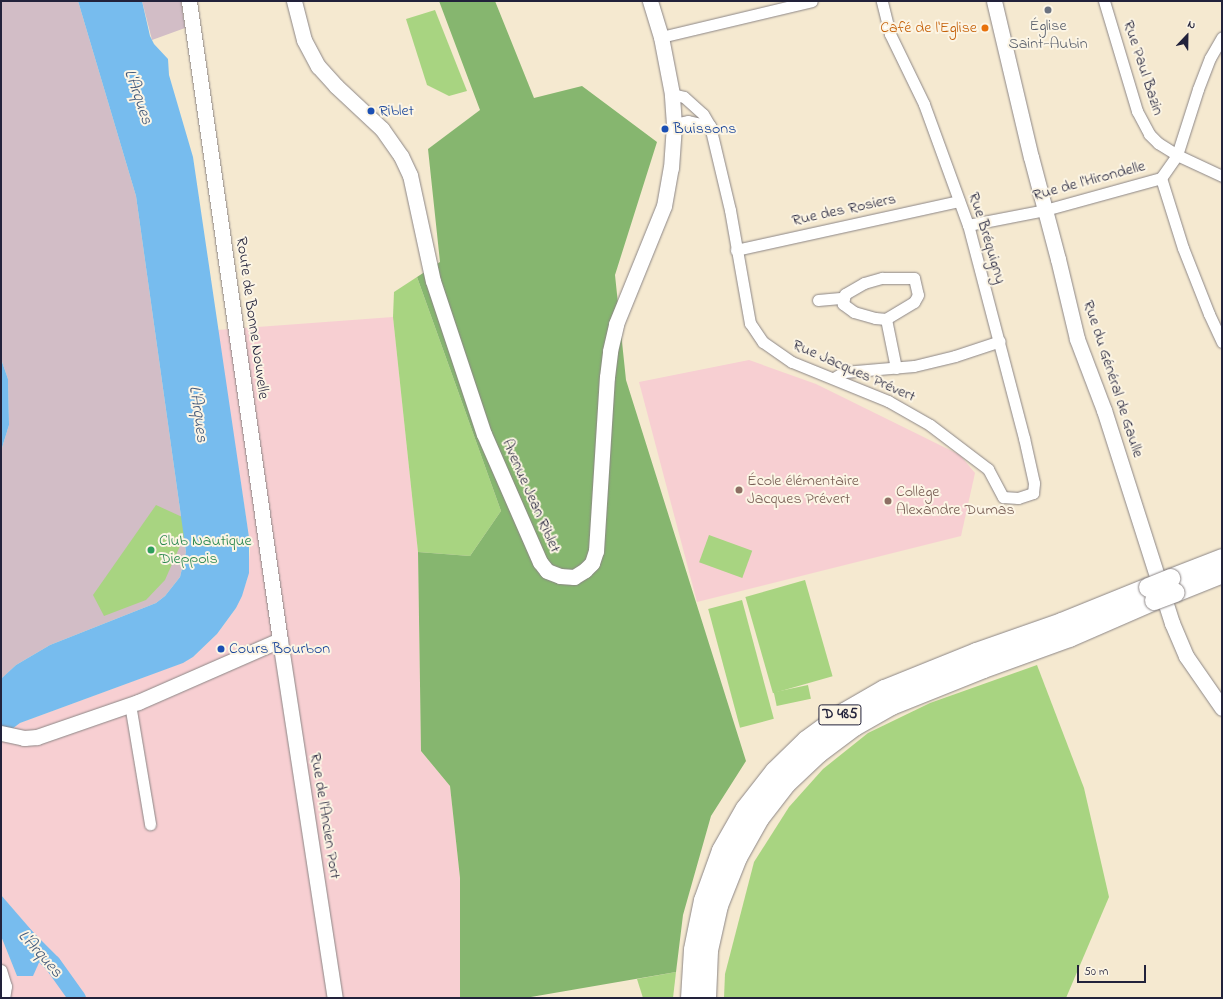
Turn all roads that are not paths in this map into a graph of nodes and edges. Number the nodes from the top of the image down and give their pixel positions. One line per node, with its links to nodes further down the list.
1 (189, 1): 32 (street, Route de Bonne Nouvelle)
2 (294, 1): 11 (street, Avenue Jean Riblet)
3 (650, 1): 8 (street, Avenue Jean Riblet)
4 (812, 1): 8 (street)
5 (882, 1): 16 (street, Rue Bréquigny)
6 (994, 1): 17 (street, Rue du Général de Gaulle)
7 (1104, 1): 13 (street, Rue Paul Bazin)
8 (661, 37): 10 (street, Avenue Jean Riblet)
9 (1222, 37): 13 (street, Rue de l'Hirondelle)
10 (672, 94): 11 (street, Avenue Jean Riblet); 12 (street, Rue Jacques Prévert)
11 (674, 124): 12 (street)
12 (710, 126): 19 (street, Rue Jacques Prévert)
13 (1177, 155): 14 (street, Rue Paul Bazin); 15 (street, Rue de l'Hirondelle)
14 (1222, 176)
15 (1161, 178): 17 (street, Rue de l'Hirondelle); 24 (street)
16 (959, 201): 18 (street, Rue Bréquigny); 19 (street, Rue des Rosiers)
17 (1045, 210): 18 (street, Rue de l'Hirondelle); 34 (street, Rue du Général de Gaulle)
18 (968, 225): 23 (street, Rue Bréquigny)
19 (736, 250): 26 (street, Rue Jacques Prévert)
20 (843, 298): 21 (street); 22 (street); 22 (street)
21 (818, 300)
22 (886, 318): 25 (street)
23 (1000, 341): 25 (street); 27 (street, Rue Bréquigny)
24 (1222, 342)
25 (896, 368): 26 (street)
26 (834, 378): 27 (street, Rue Jacques Prévert)
27 (1033, 493)
28 (1222, 558): 30 (highway, D 485)
29 (1222, 573): 30 (highway, D 485)
30 (1173, 585): 31 (highway, D 485, bridge)
31 (1151, 593): 40 (highway, D 485); 41 (highway, D 485)
32 (280, 640): 33 (street); 39 (street, Rue de l'Ancien Port)
33 (130, 704): 35 (street); 36 (street)
34 (1222, 708)
35 (2, 733)
36 (150, 824)
37 (1, 970): 38 (street)
38 (4, 998)
39 (335, 998)
40 (690, 998)
41 (706, 998)

